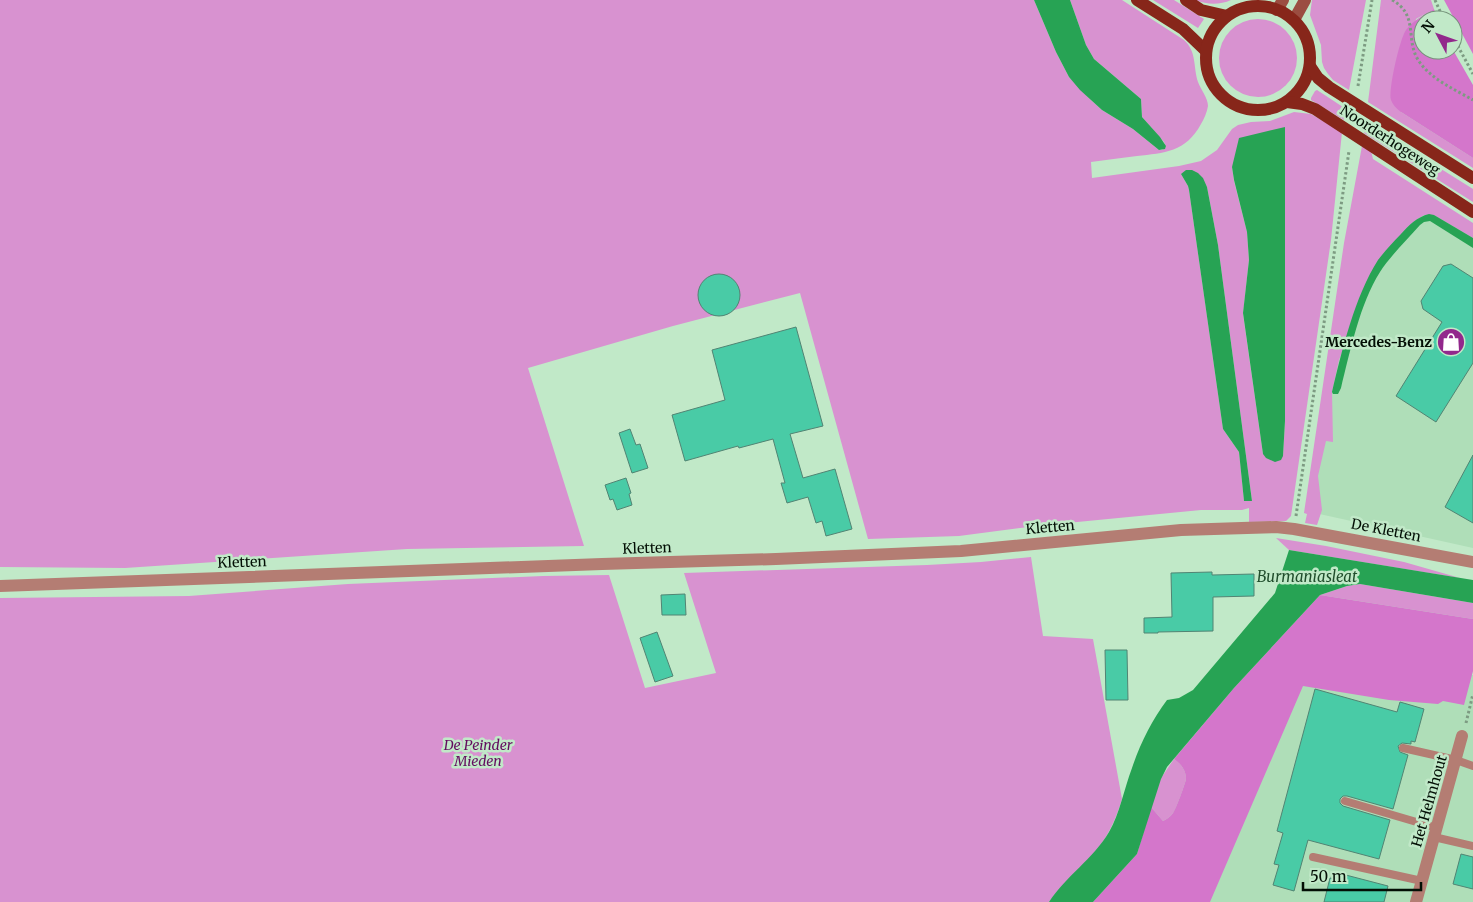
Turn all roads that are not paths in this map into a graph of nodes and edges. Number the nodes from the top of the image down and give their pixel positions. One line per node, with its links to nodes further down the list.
1 (1137, 0): 7 (main road)
2 (1186, 0): 5 (main road)
3 (1305, 0): 6 (main road)
4 (1280, 5): 5 (main road); 6 (main road)
5 (1227, 16): 7 (main road)
6 (1294, 20): 8 (main road)
7 (1206, 51): 9 (main road)
8 (1310, 66): 9 (main road); 10 (main road, Noorderhogeweg)
9 (1287, 102): 11 (main road, Noorderhogeweg)
10 (1473, 178)
11 (1473, 212)
12 (1294, 528): 13 (street, De Kletten); 14 (street, Kletten)
13 (1473, 562)
14 (0, 586)
15 (1462, 736): 17 (street, Het Helmhout)
16 (1402, 748): 17 (lane)
17 (1456, 760): 18 (lane); 20 (street, Het Helmhout)
18 (1473, 766)
19 (1345, 801): 20 (lane)
20 (1436, 833): 21 (lane); 23 (street, Het Helmhout)
21 (1472, 846)
22 (1313, 856): 23 (lane)
23 (1422, 881): 24 (street, Het Helmhout)
24 (1416, 902)

